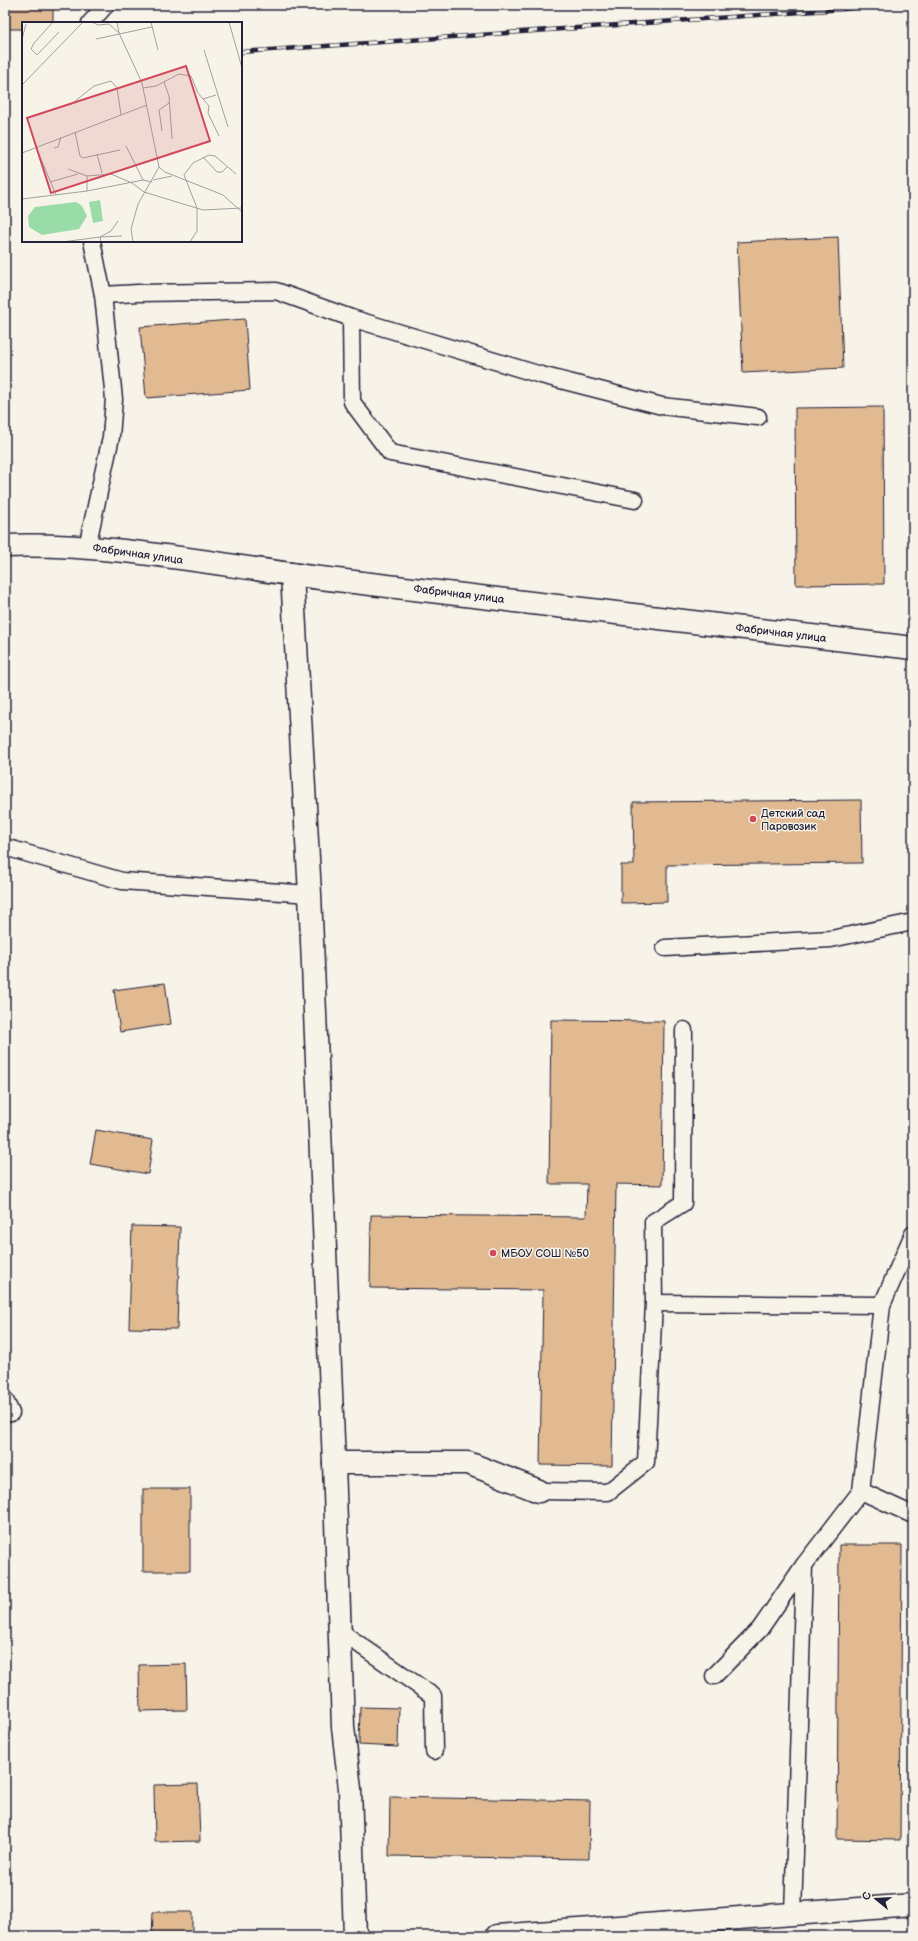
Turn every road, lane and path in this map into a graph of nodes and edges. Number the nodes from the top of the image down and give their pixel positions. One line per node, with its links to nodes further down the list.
1 (106, 5): 2 (lane)
2 (91, 22)
3 (92, 242): 4 (lane)
4 (103, 295): 5 (lane); 9 (lane)
5 (351, 318): 6 (lane); 7 (lane)
6 (758, 417)
7 (635, 500)
8 (5, 546): 9 (street, Фабричная улица)
9 (87, 547): 10 (street, Фабричная улица)
10 (292, 574): 11 (street, Фабричная улица); 13 (street)
11 (913, 648)
12 (5, 847): 13 (lane)
13 (310, 894): 20 (street)
14 (913, 922): 15 (lane)
15 (665, 948)
16 (684, 1030): 18 (lane)
17 (913, 1234): 19 (lane)
18 (654, 1303): 19 (lane); 21 (lane)
19 (882, 1305): 22 (lane)
20 (334, 1463): 21 (street); 25 (street)
21 (539, 1491)
22 (861, 1491): 23 (lane); 24 (lane)
23 (913, 1515)
24 (804, 1565): 26 (lane); 29 (lane)
25 (340, 1631): 27 (lane); 30 (street)
26 (714, 1676)
27 (434, 1751)
28 (913, 1905): 29 (street)
29 (793, 1914): 31 (street)
30 (355, 1936)
31 (497, 1936)

